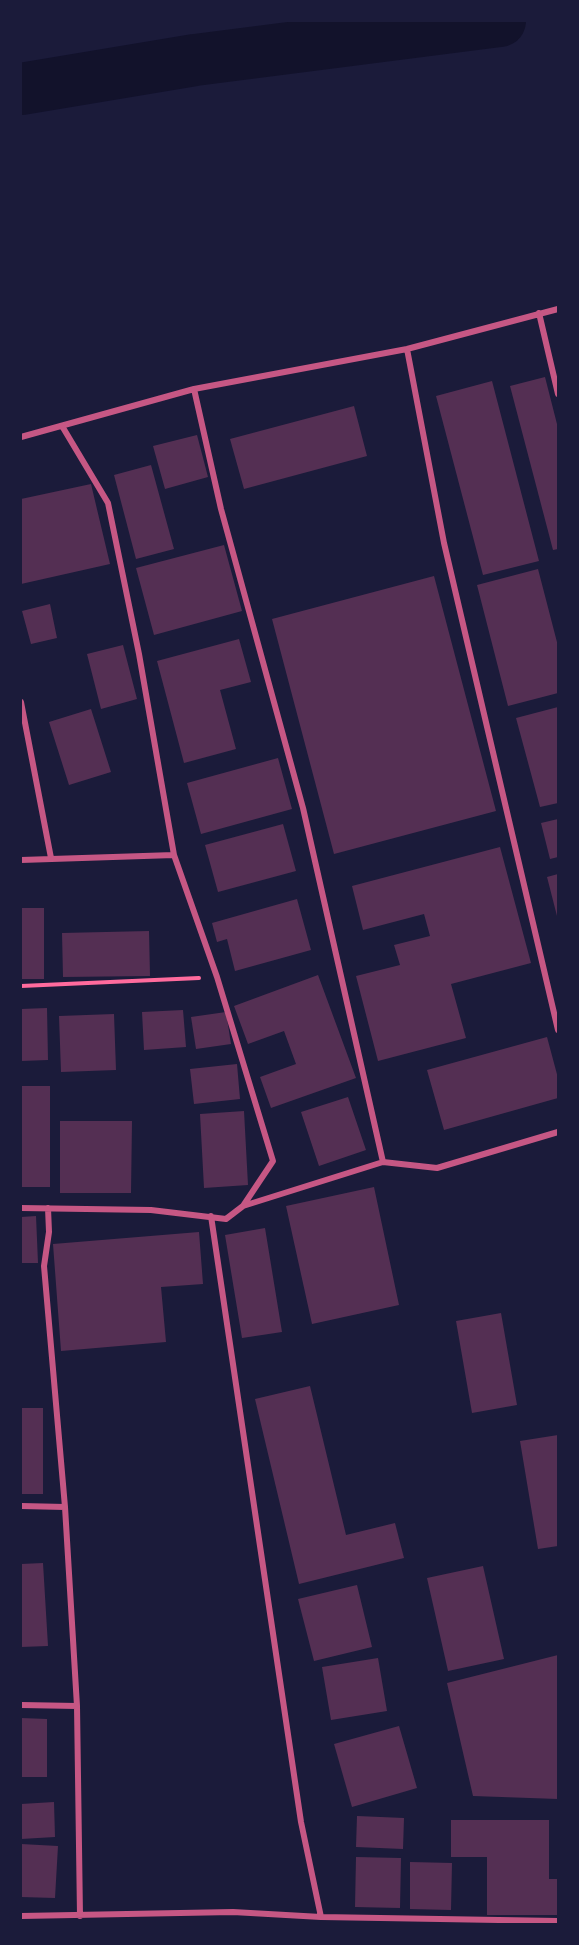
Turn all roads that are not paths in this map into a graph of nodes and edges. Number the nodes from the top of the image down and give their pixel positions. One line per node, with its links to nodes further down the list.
1 (558, 309): 2 (street)
2 (539, 313): 3 (street); 5 (street)
3 (407, 349): 4 (street); 12 (street)
4 (194, 389): 6 (street); 14 (street)
5 (558, 394)
6 (62, 426): 7 (street); 9 (street)
7 (21, 437)
8 (21, 702): 10 (street)
9 (174, 855): 10 (street); 15 (street)
10 (51, 858): 11 (street)
11 (21, 860)
12 (558, 1030)
13 (558, 1132): 14 (street)
14 (383, 1162): 15 (street)
15 (243, 1206): 18 (street)
16 (21, 1208): 17 (street)
17 (48, 1208): 18 (street); 20 (street)
18 (211, 1216): 25 (street)
19 (21, 1506): 20 (street)
20 (65, 1507): 22 (street)
21 (21, 1706): 22 (street)
22 (77, 1706): 24 (street)
23 (21, 1916): 24 (street)
24 (81, 1916): 25 (street)
25 (321, 1917): 26 (street)
26 (558, 1921)

